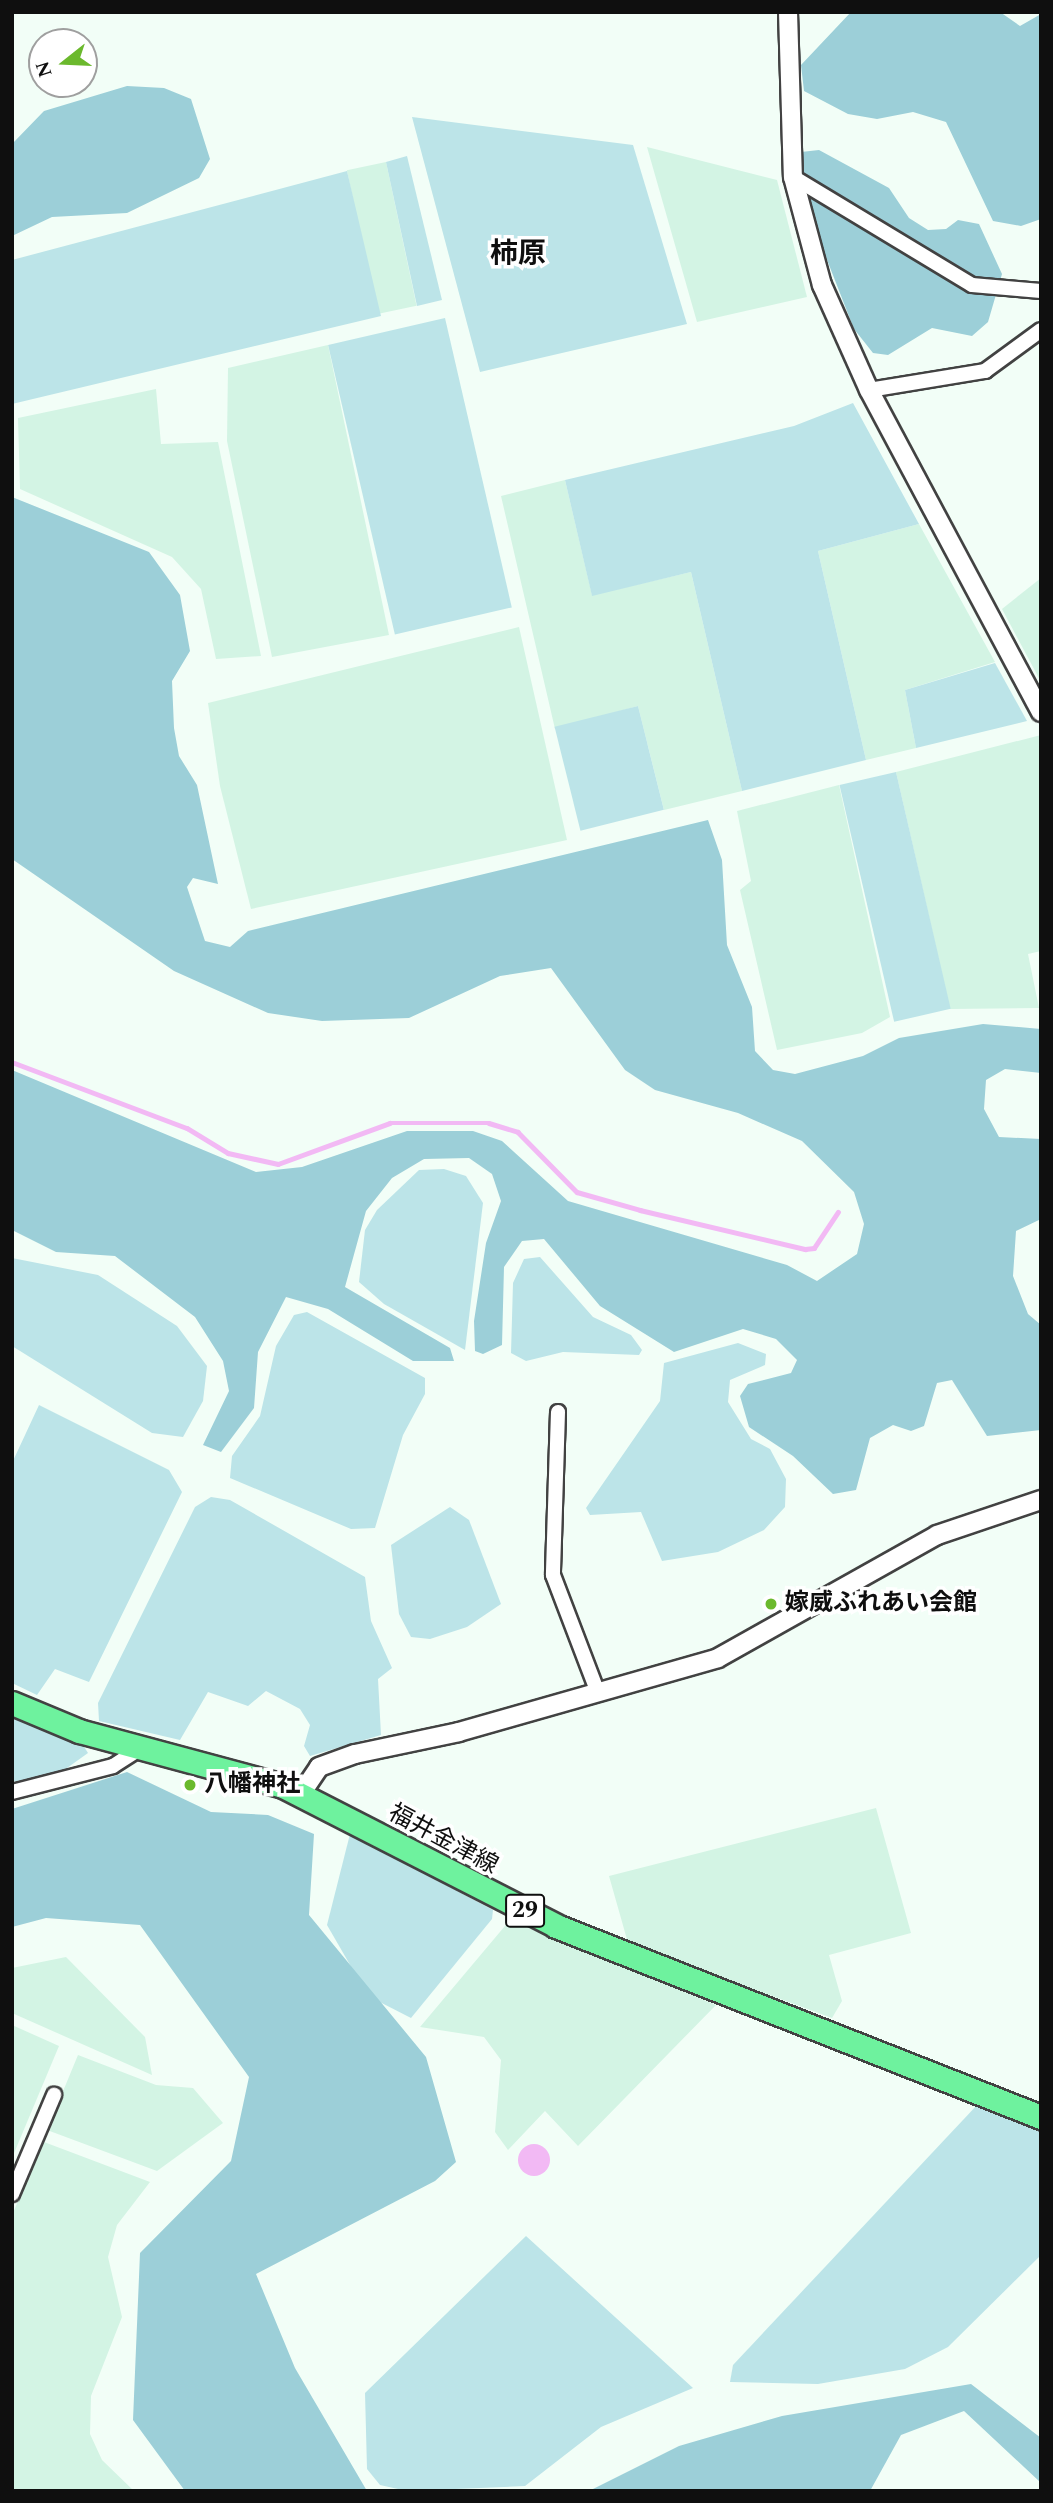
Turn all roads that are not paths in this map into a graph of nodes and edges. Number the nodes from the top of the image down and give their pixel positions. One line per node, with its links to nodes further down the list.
1 (788, 12): 2 (street)
2 (793, 177): 3 (street); 5 (street)
3 (1041, 291)
4 (1041, 330): 5 (street)
5 (869, 390): 6 (street)
6 (1041, 712)
7 (558, 1412): 9 (street)
8 (1041, 1500): 9 (street)
9 (598, 1693): 13 (street)
10 (12, 1703): 11 (main road, 福井金津線 / 29)
11 (141, 1748): 12 (street); 13 (main road, 福井金津線 / 29)
12 (12, 1792)
13 (301, 1794): 15 (main road, 福井金津線 / 29)
14 (54, 2095): 16 (street)
15 (1041, 2117)
16 (12, 2194)

